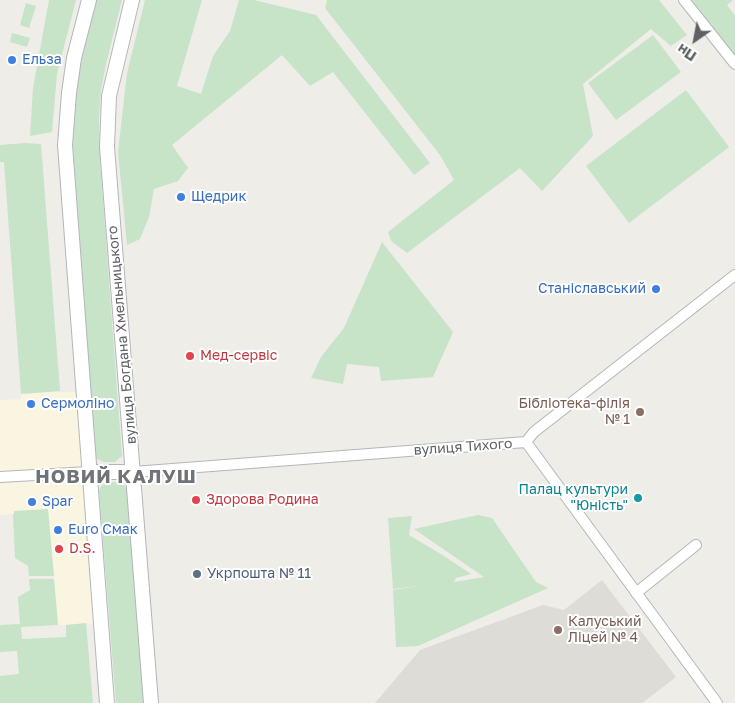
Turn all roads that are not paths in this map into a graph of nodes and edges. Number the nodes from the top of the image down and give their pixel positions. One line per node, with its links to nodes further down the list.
1 (89, 0): 7 (street)
2 (132, 0): 8 (street, вулиця Богдана Хмельницького)
3 (684, 0): 4 (street)
4 (735, 64)
5 (735, 275): 6 (street, вулиця Тихого)
6 (526, 442): 8 (street, вулиця Тихого); 11 (street)
7 (89, 472): 8 (street); 9 (street); 12 (street)
8 (133, 472): 13 (street, вулиця Богдана Хмельницького)
9 (0, 477)
10 (696, 545): 11 (street)
11 (636, 593): 14 (street)
12 (107, 703)
13 (151, 703)
14 (717, 703)

